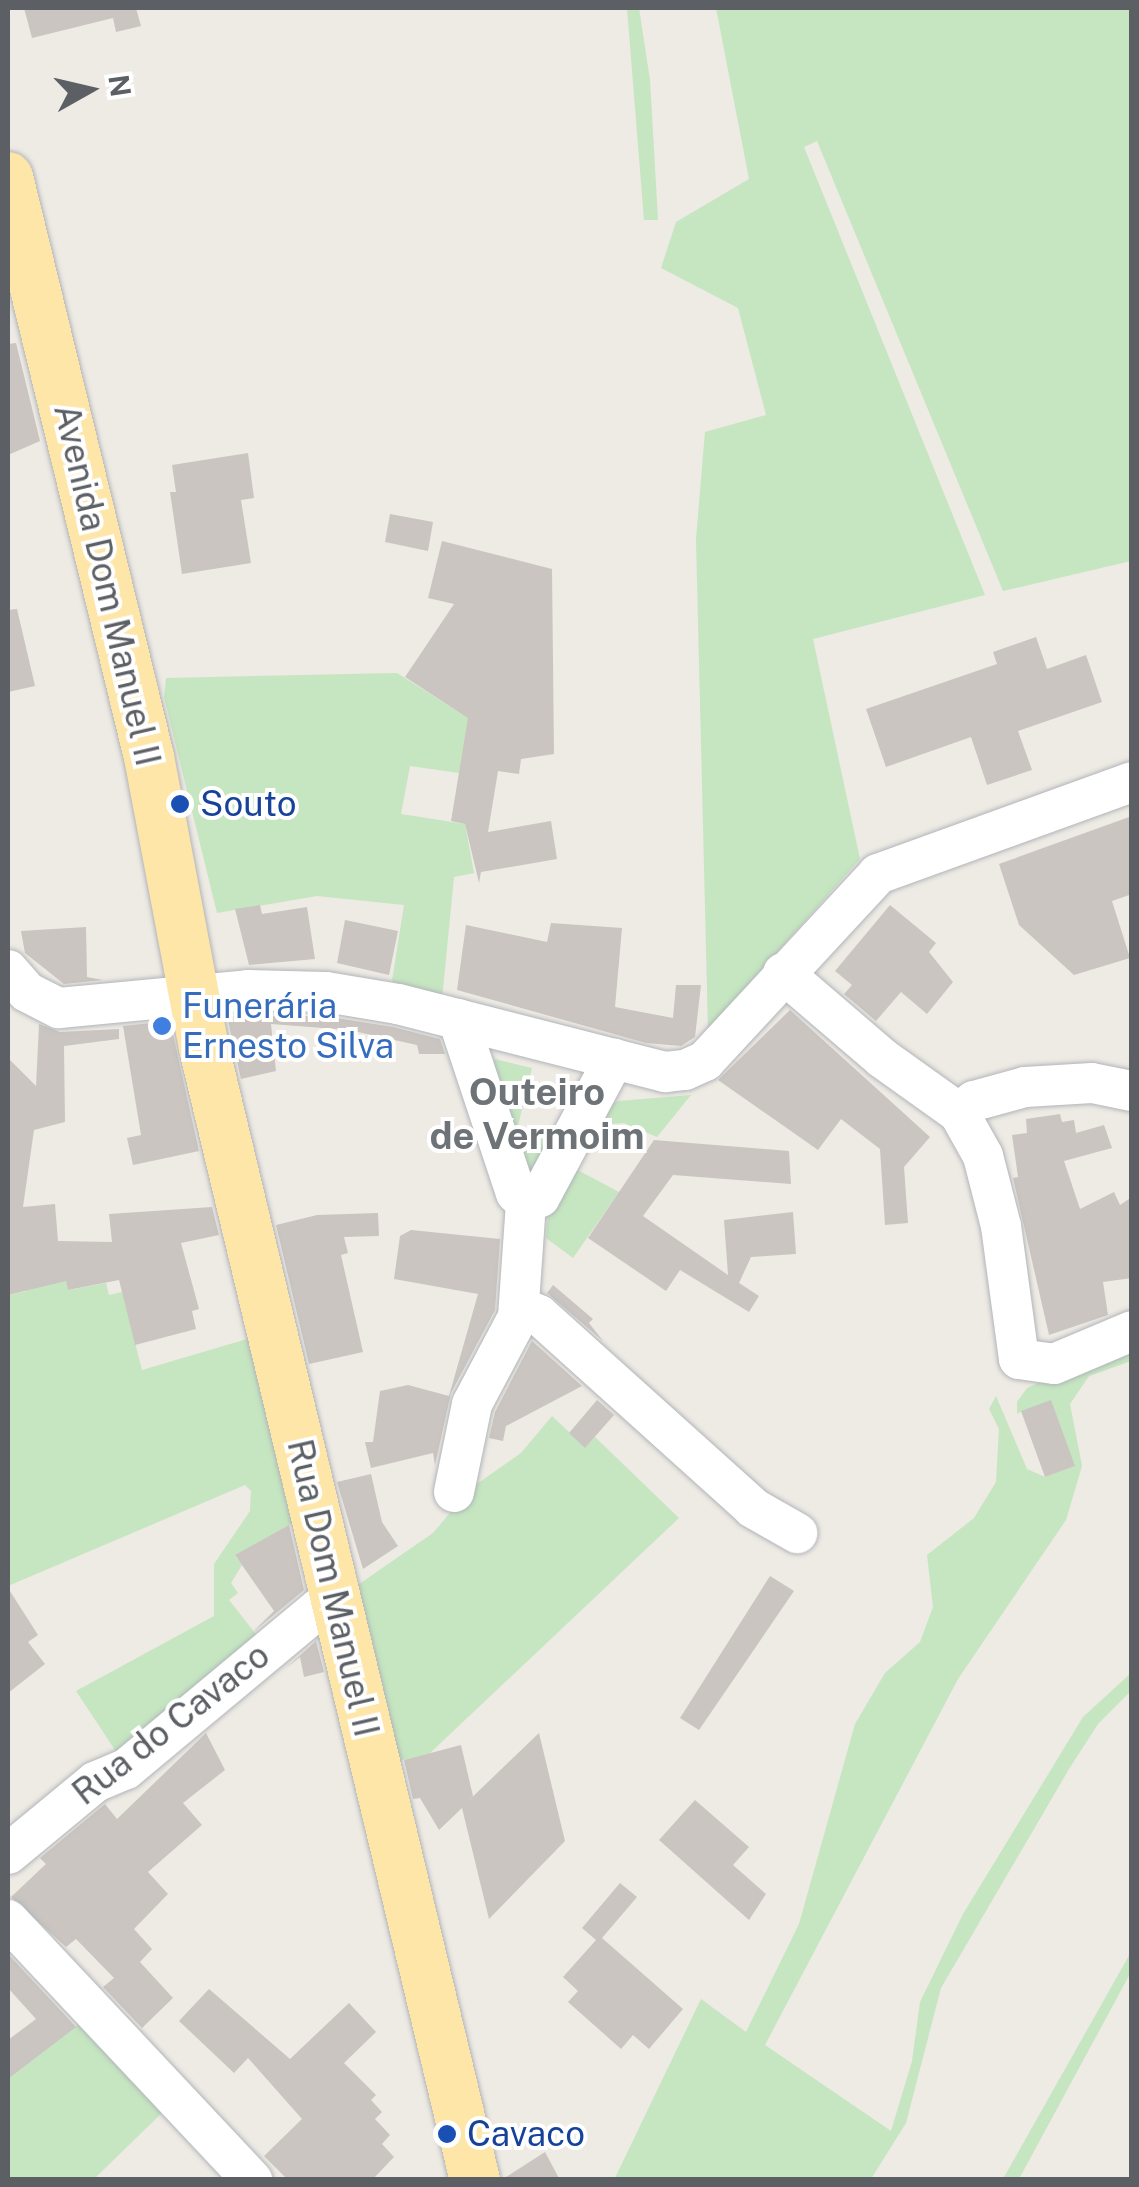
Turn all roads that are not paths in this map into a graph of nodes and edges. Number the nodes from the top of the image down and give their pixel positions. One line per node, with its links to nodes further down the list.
1 (8, 176): 5 (main road, Avenida Dom Manuel II)
2 (1132, 782): 4 (street)
3 (8, 970): 5 (street)
4 (783, 973): 7 (street); 9 (street)
5 (195, 995): 6 (street); 15 (main road, Rua Dom Manuel II)
6 (458, 1019): 7 (street); 10 (street)
7 (614, 1059): 10 (street)
8 (1132, 1091): 9 (street)
9 (959, 1113): 12 (street)
10 (526, 1204): 11 (street)
11 (520, 1307): 13 (street); 14 (street)
12 (1132, 1331)
13 (454, 1492)
14 (797, 1533)
15 (335, 1596): 16 (street, Rua do Cavaco); 19 (main road, Rua Dom Manuel II)
16 (8, 1854)
17 (8, 1920): 18 (street)
18 (252, 2180)
19 (475, 2180)

